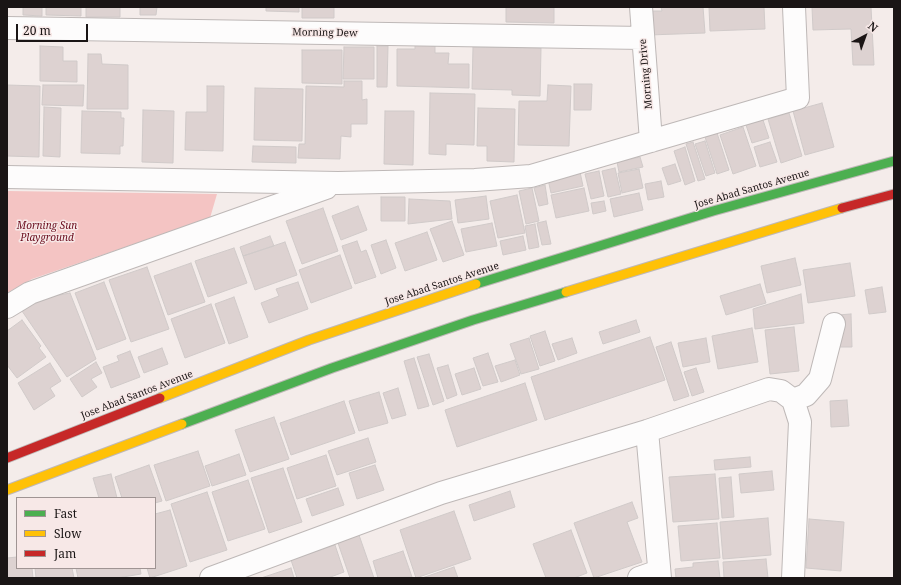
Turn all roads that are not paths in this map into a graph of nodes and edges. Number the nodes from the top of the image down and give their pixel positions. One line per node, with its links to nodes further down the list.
1 (641, 7): 4 (street, Morning Drive)
2 (794, 7): 5 (street)
3 (7, 28): 4 (street, Morning Dew)
4 (643, 38): 5 (street, Morning Drive)
5 (651, 141): 8 (street)
6 (894, 161): 14 (highway, Jose Abad Santos Avenue)
7 (7, 177): 8 (street)
8 (338, 183): 10 (street)
9 (894, 194): 15 (highway)
10 (7, 306)
11 (834, 324): 12 (street)
12 (793, 400): 13 (street); 18 (street)
13 (647, 431): 16 (street); 17 (street)
14 (7, 458)
15 (7, 490)
16 (224, 576)
17 (653, 576)
18 (793, 578)

